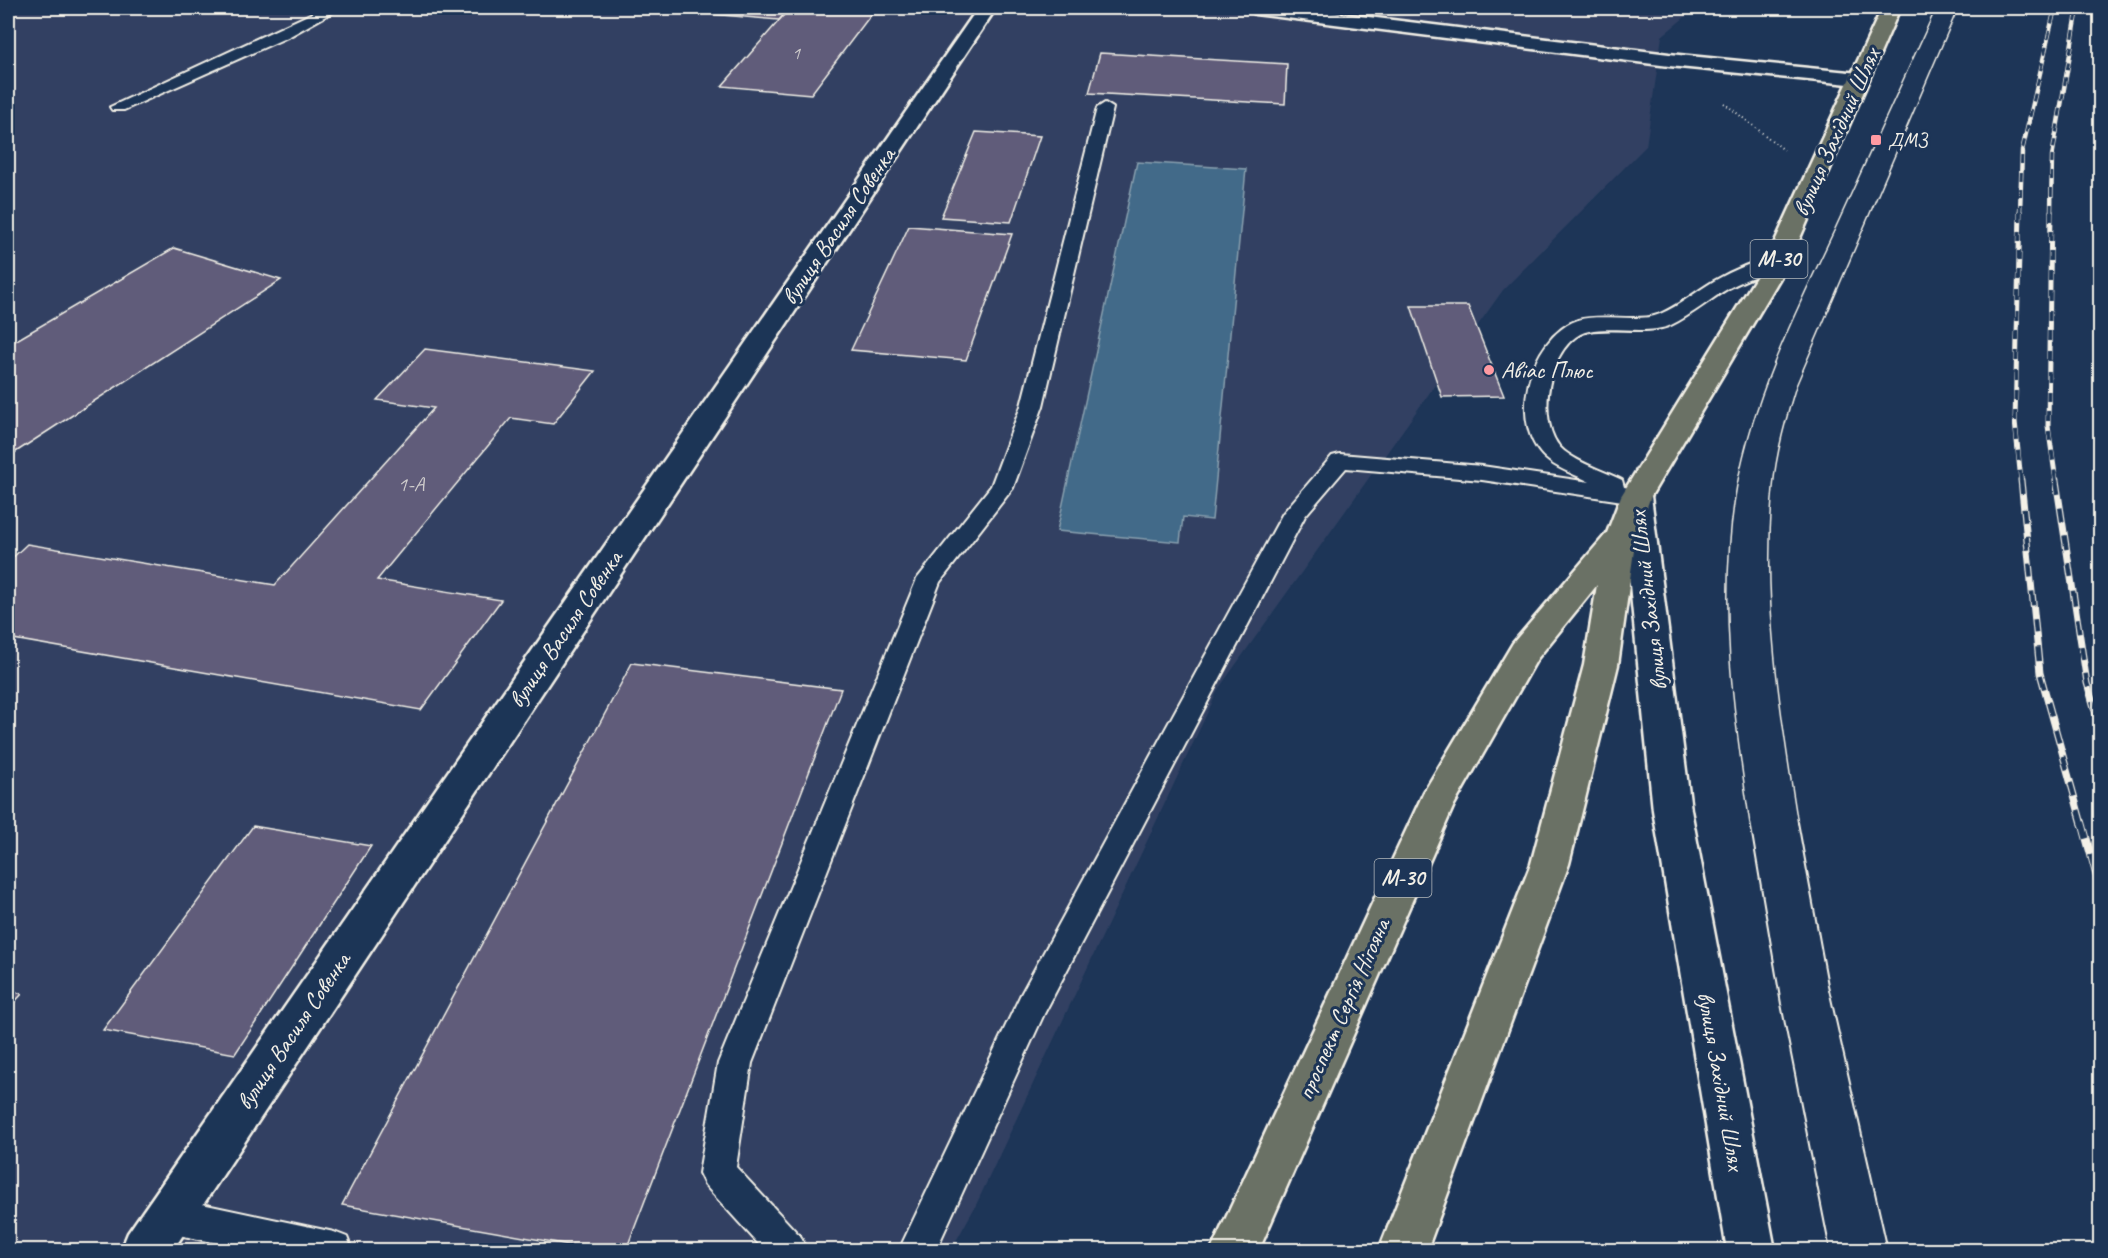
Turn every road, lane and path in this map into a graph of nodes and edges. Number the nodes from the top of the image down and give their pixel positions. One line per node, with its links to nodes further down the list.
1 (333, 8): 7 (lane)
2 (987, 8): 13 (street, вулиця Василя Совенка)
3 (1255, 8): 5 (street)
4 (1891, 8): 6 (highway, вулиця Західний Шлях / М-30)
5 (1669, 60): 6 (street); 9 (path)
6 (1859, 80): 9 (highway, вулиця Західний Шлях / М-30)
7 (118, 107)
8 (1105, 108): 16 (lane)
9 (1817, 175): 10 (highway, вулиця Західний Шлях / М-30)
10 (1778, 261): 11 (highway, вулиця Західний Шлях / М-30); 11 (lane)
11 (1636, 496): 12 (highway, проспект Сергія Нігояна / М-30); 17 (lane); 20 (street, вулиця Західний Шлях)
12 (1621, 536): 18 (highway, проспект Сергія Нігояна / М-30); 19 (highway, проспект Сергія Нігояна / М-30)
13 (169, 1215): 14 (street, вулиця Василя Совенка); 15 (lane)
14 (145, 1251)
15 (334, 1251)
16 (788, 1251)
17 (917, 1251)
18 (1235, 1251)
19 (1403, 1251)
20 (1751, 1251)

